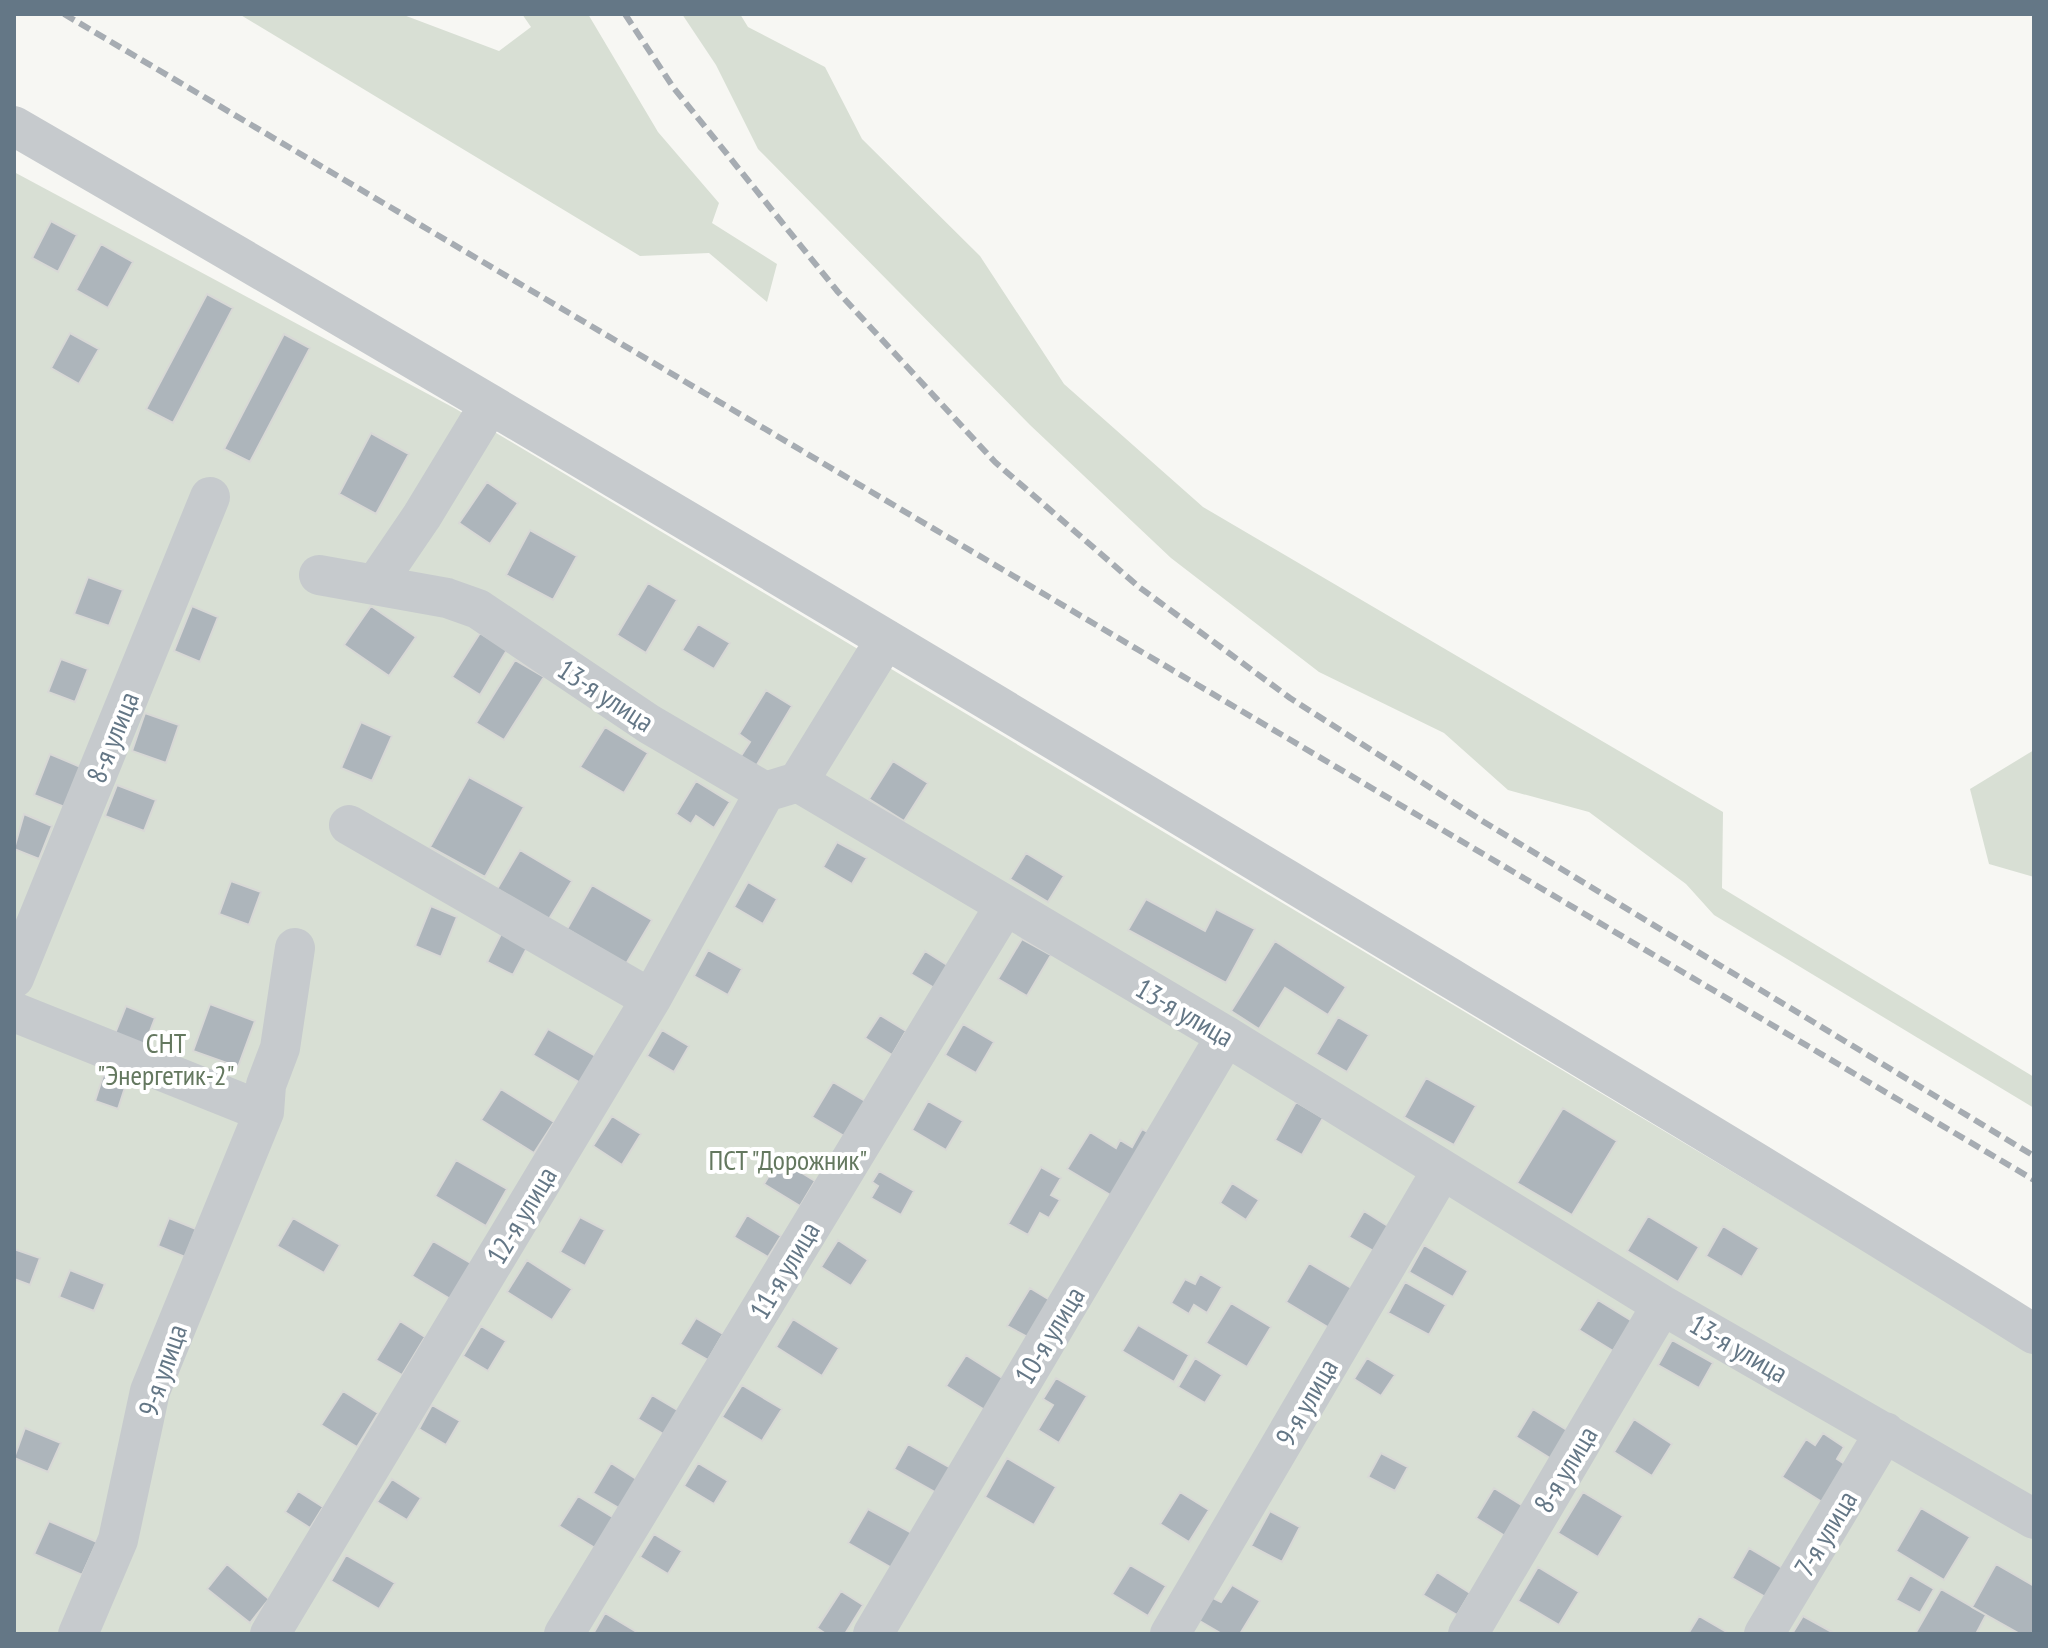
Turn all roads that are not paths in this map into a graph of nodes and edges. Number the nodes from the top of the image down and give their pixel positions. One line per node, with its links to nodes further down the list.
1 (14, 126): 2 (street)
2 (490, 404): 5 (street); 6 (street)
3 (210, 497): 11 (street, 8-я улица)
4 (319, 575): 5 (street, 13-я улица)
5 (375, 585): 7 (street, 13-я улица)
6 (886, 639): 7 (street, 12-я улица); 18 (street)
7 (782, 787): 9 (street, 13-я улица); 12 (street, 12-я улица)
8 (349, 825): 12 (street)
9 (1004, 907): 14 (street, 13-я улица); 23 (street, 11-я улица)
10 (295, 948): 15 (street, 9-я улица)
11 (14, 978)
12 (651, 999): 22 (street, 12-я улица)
13 (14, 1012): 15 (street)
14 (1226, 1036): 16 (street, 13-я улица); 24 (street, 10-я улица)
15 (264, 1112): 21 (street, 9-я улица)
16 (1442, 1170): 17 (street, 13-я улица); 25 (street, 9-я улица)
17 (1662, 1305): 19 (street, 13-я улица); 26 (street, 8-я улица)
18 (2034, 1334)
19 (1885, 1432): 20 (street, 13-я улица); 27 (street, 7-я улица)
20 (2034, 1519)
21 (78, 1634)
22 (270, 1634)
23 (564, 1634)
24 (873, 1634)
25 (1170, 1634)
26 (1468, 1634)
27 (1764, 1634)

